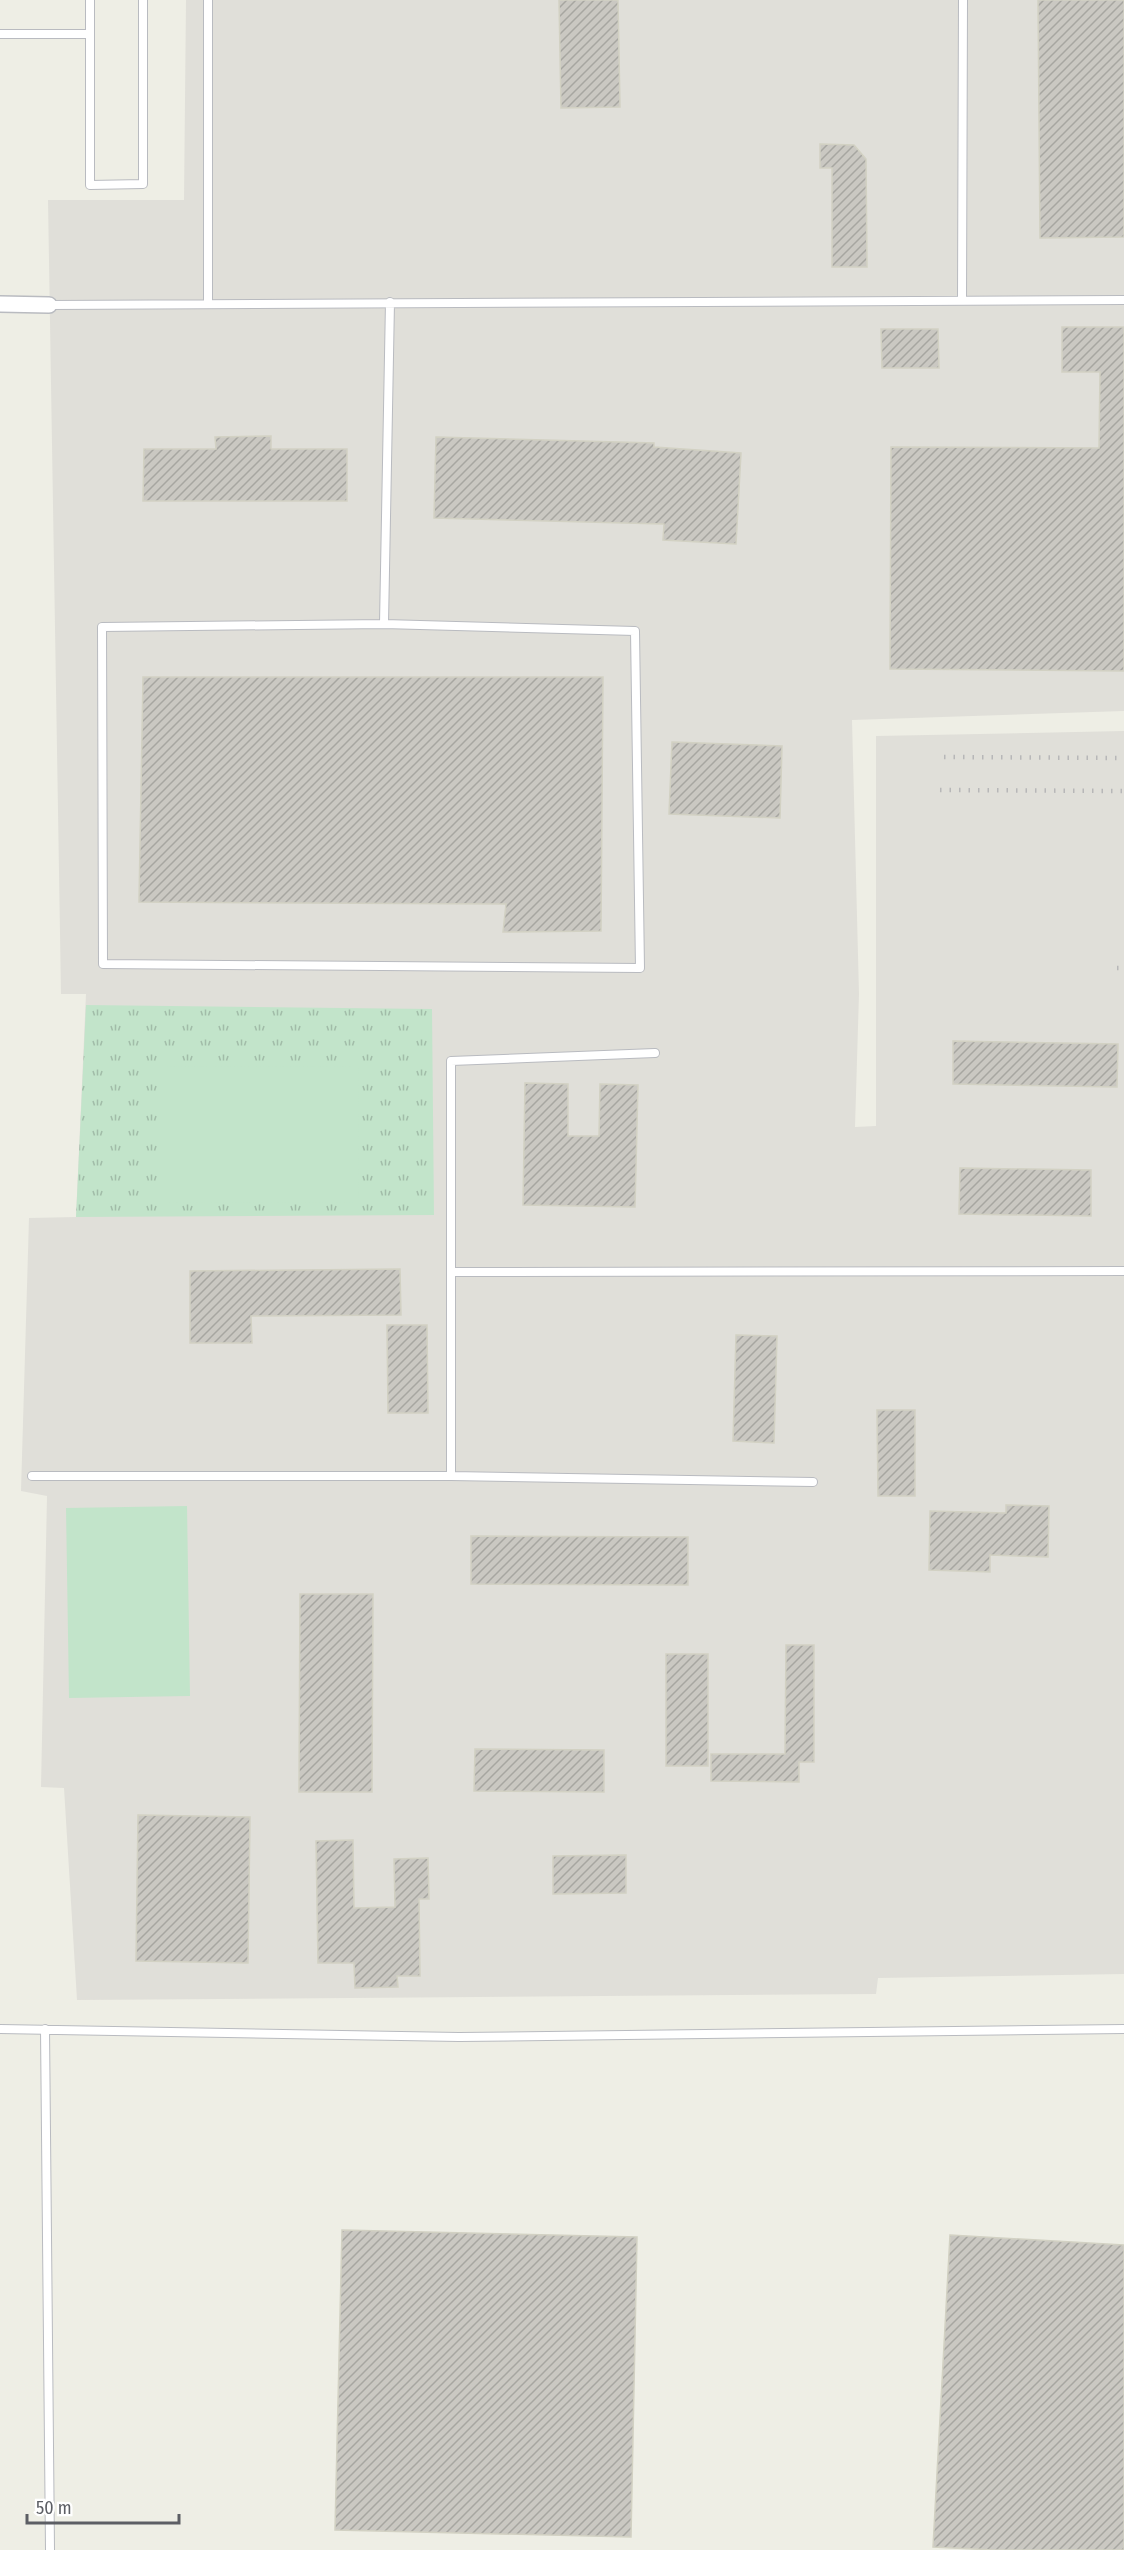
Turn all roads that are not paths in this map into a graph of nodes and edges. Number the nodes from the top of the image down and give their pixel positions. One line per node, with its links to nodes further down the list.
1 (90, 0): 6 (lane)
2 (143, 0): 6 (lane)
3 (208, 0): 10 (lane)
4 (963, 0): 8 (lane)
5 (0, 34): 6 (lane)
6 (90, 34)
7 (1124, 300): 8 (lane)
8 (963, 301): 9 (lane)
9 (390, 302): 10 (lane); 13 (lane)
10 (208, 303): 12 (lane)
11 (0, 304): 12 (street)
12 (49, 305)
13 (384, 624): 13 (lane)
14 (656, 1053): 16 (lane)
15 (1124, 1270): 16 (lane)
16 (451, 1272): 18 (lane)
17 (32, 1476): 18 (lane)
18 (451, 1476): 19 (lane)
19 (813, 1482)
20 (0, 2029): 21 (lane)
21 (45, 2029): 22 (lane); 23 (lane)
22 (1124, 2029)
23 (50, 2550)

